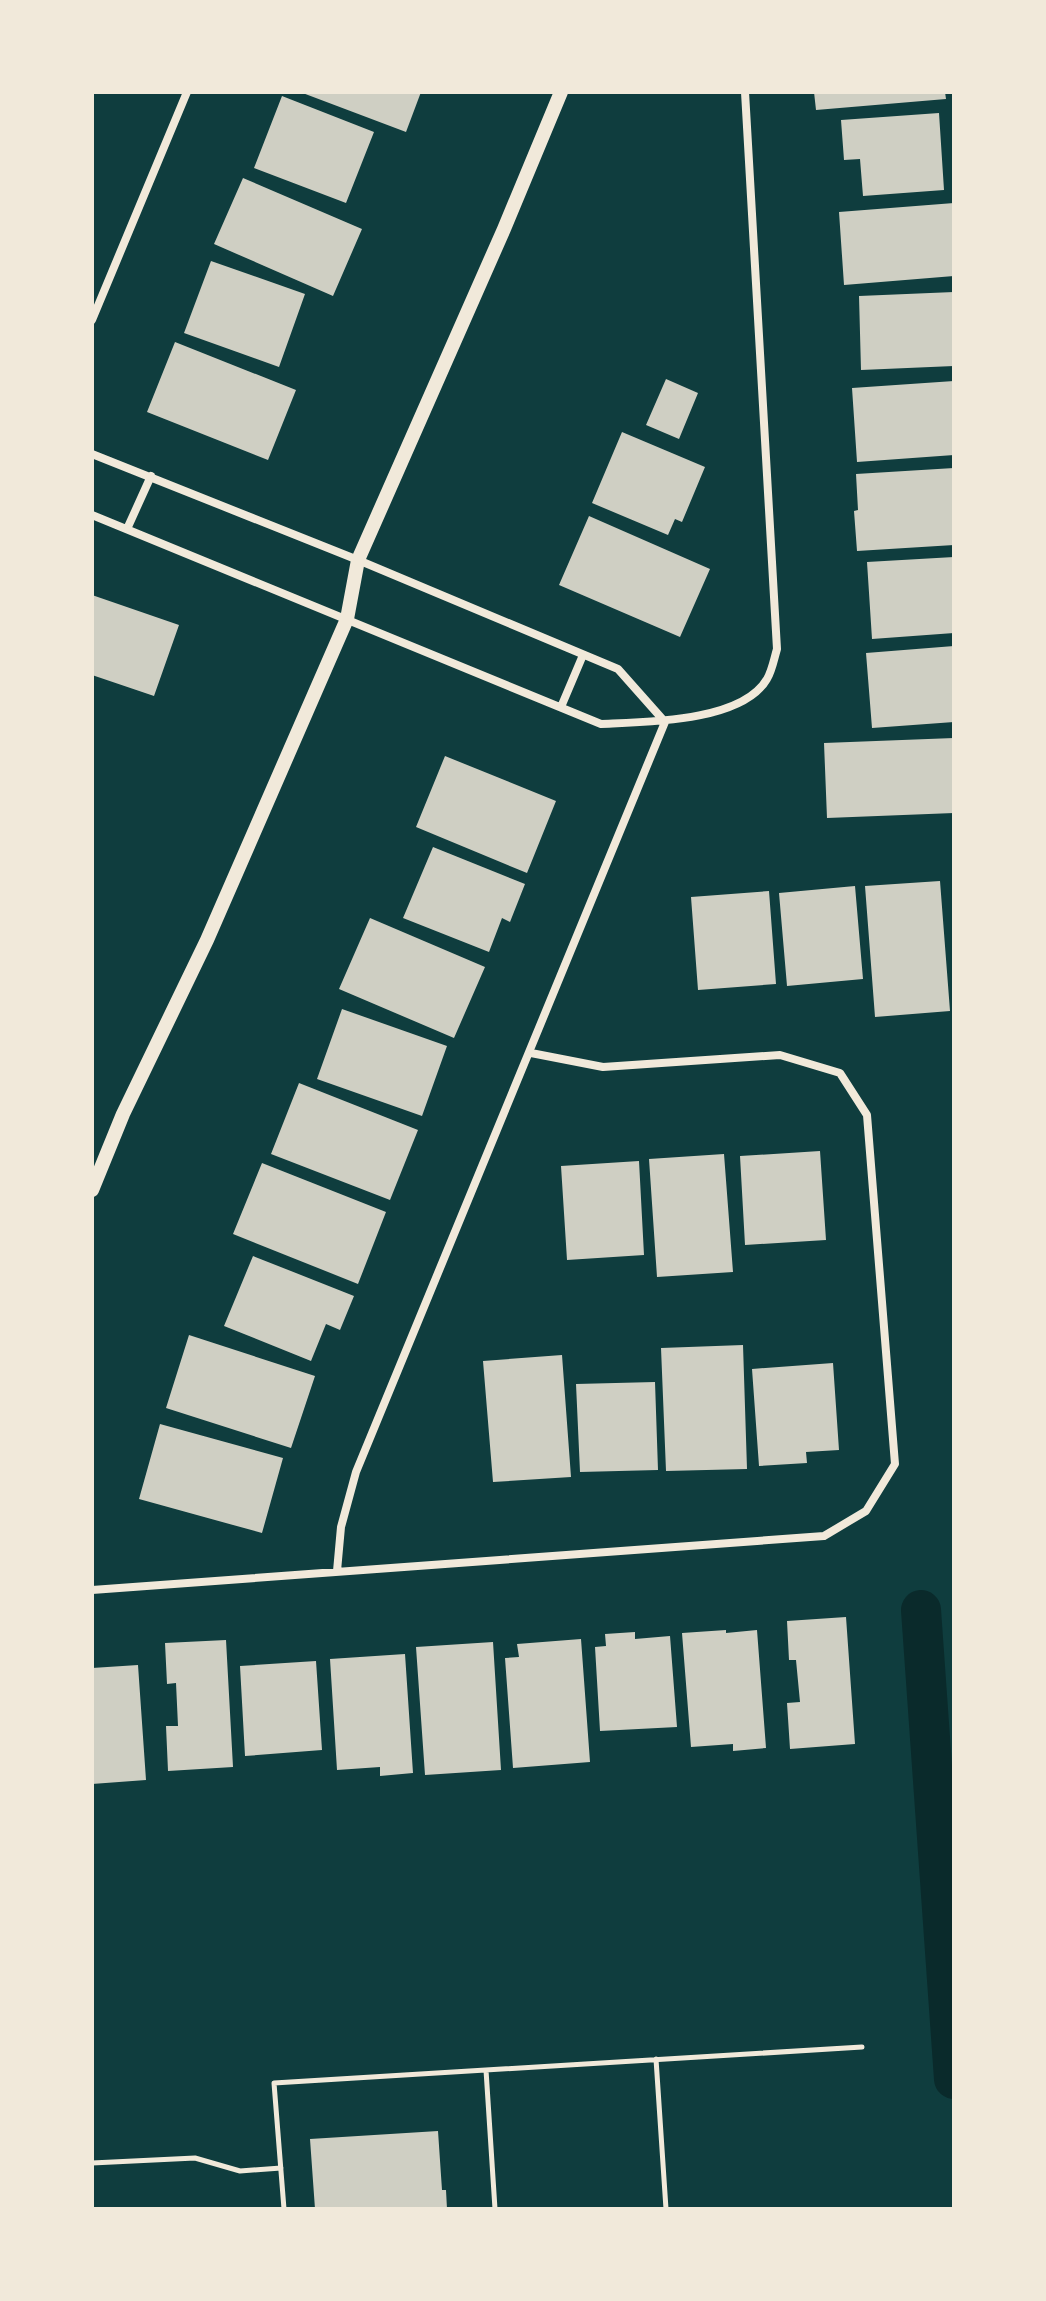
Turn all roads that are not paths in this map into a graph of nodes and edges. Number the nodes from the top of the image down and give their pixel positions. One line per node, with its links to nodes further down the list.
1 (187, 92): 4 (street)
2 (561, 92): 9 (street)
3 (745, 92): 13 (street)
4 (92, 320)
5 (92, 454): 6 (street)
6 (151, 476): 8 (street); 9 (street)
7 (92, 515): 8 (street)
8 (127, 529): 10 (street)
9 (358, 560): 10 (street); 11 (street)
10 (347, 619): 12 (street); 15 (street)
11 (583, 655): 12 (street); 13 (street)
12 (561, 707): 13 (street)
13 (665, 722): 14 (street)
14 (531, 1053): 16 (street); 16 (street)
15 (92, 1190)
16 (337, 1571): 17 (street)
17 (92, 1590)

